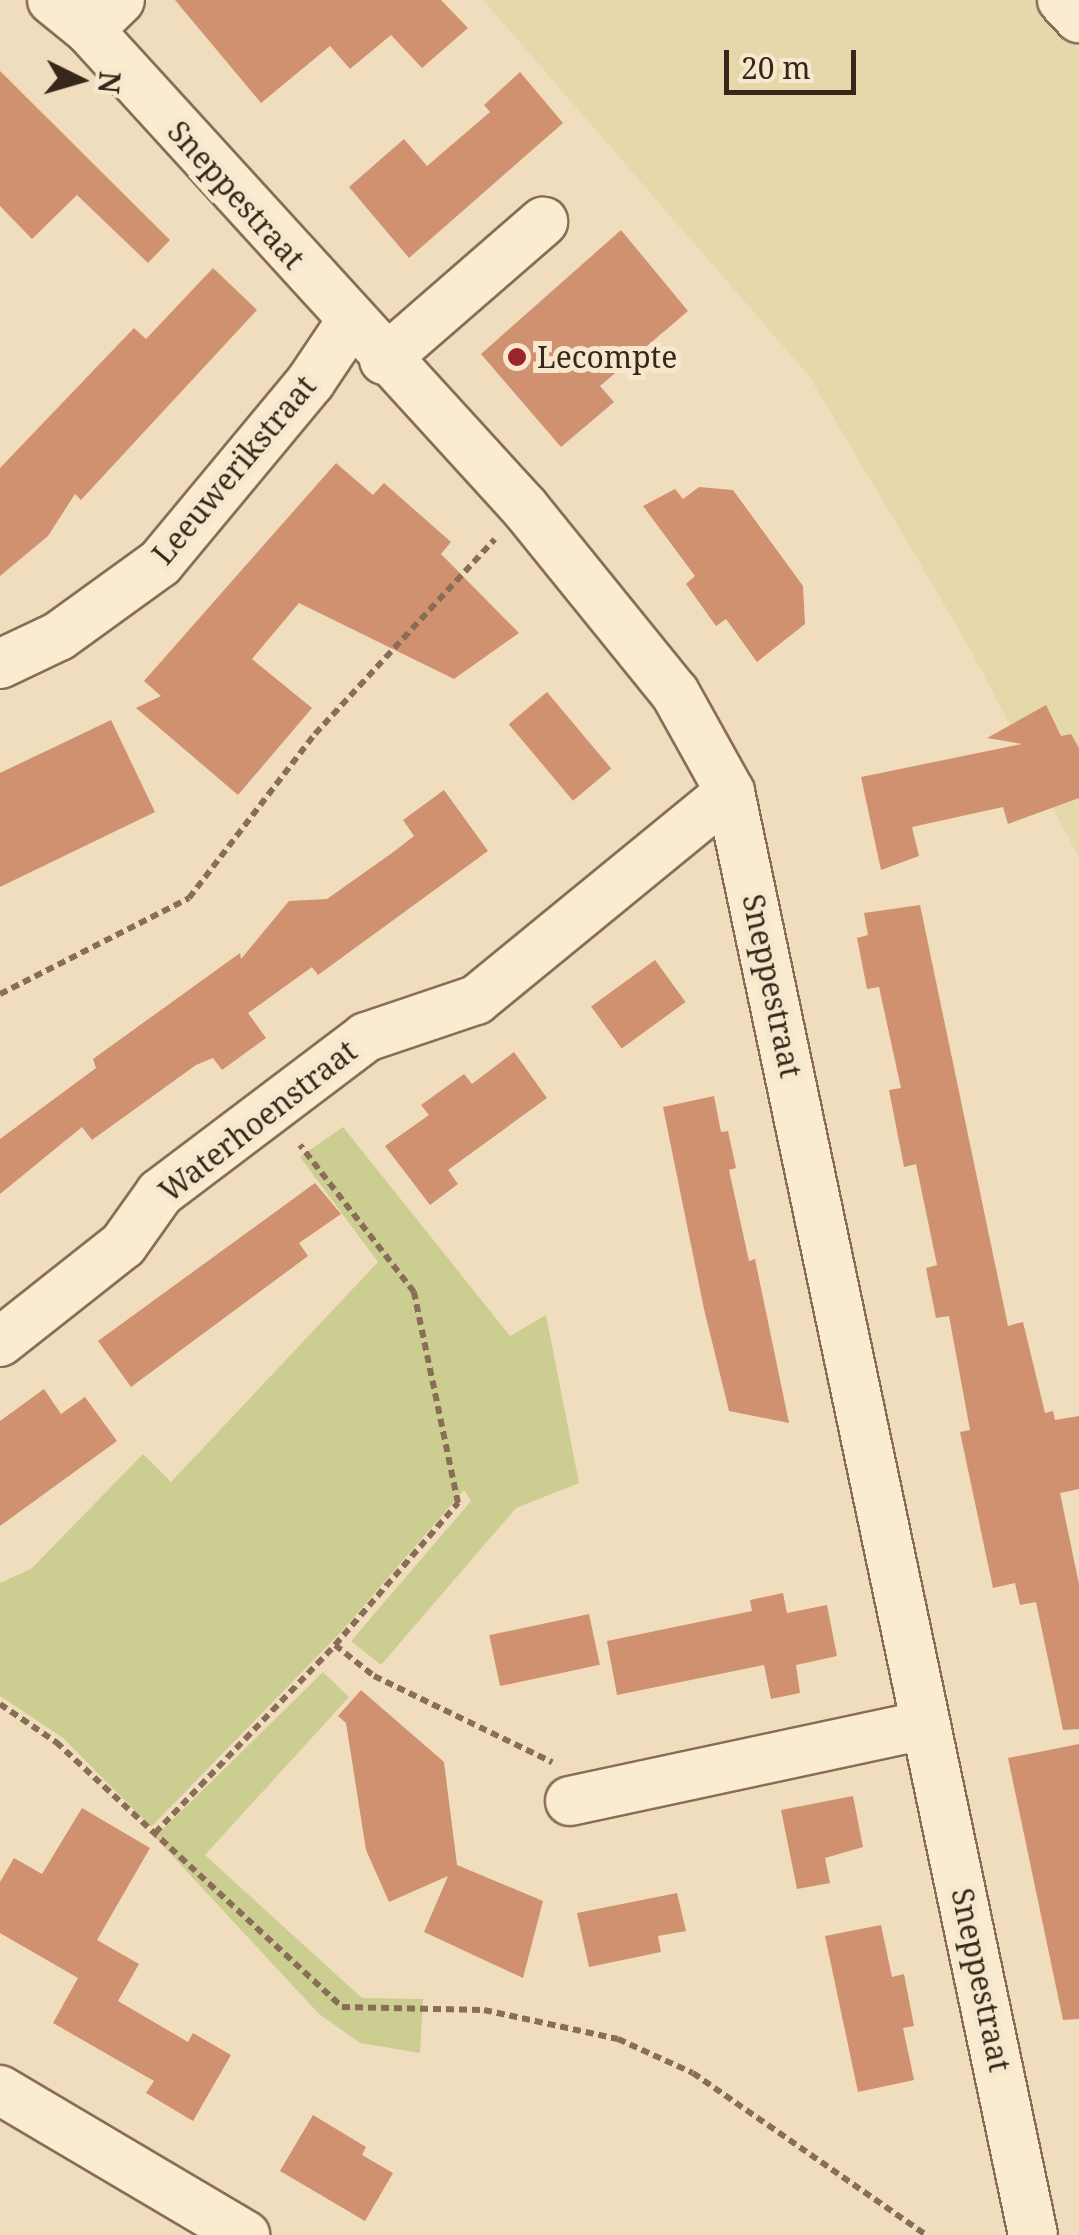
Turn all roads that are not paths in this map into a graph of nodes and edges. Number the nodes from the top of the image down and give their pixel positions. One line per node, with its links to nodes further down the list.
1 (52, 0): 3 (street, Sneppestraat)
2 (1062, 0): 4 (street)
3 (105, 15): 6 (street, Sneppestraat)
4 (1079, 18)
5 (543, 222): 7 (street)
6 (350, 323): 7 (street, Sneppestraat); 8 (street, Leeuwerikstraat)
7 (384, 360): 9 (street, Sneppestraat)
8 (0, 664)
9 (730, 792): 10 (street, Waterhoenstraat); 11 (street, Sneppestraat)
10 (0, 1342)
11 (925, 1725): 12 (street); 15 (street, Sneppestraat)
12 (570, 1801)
13 (0, 2090): 14 (street)
14 (245, 2235)
15 (1033, 2235)

